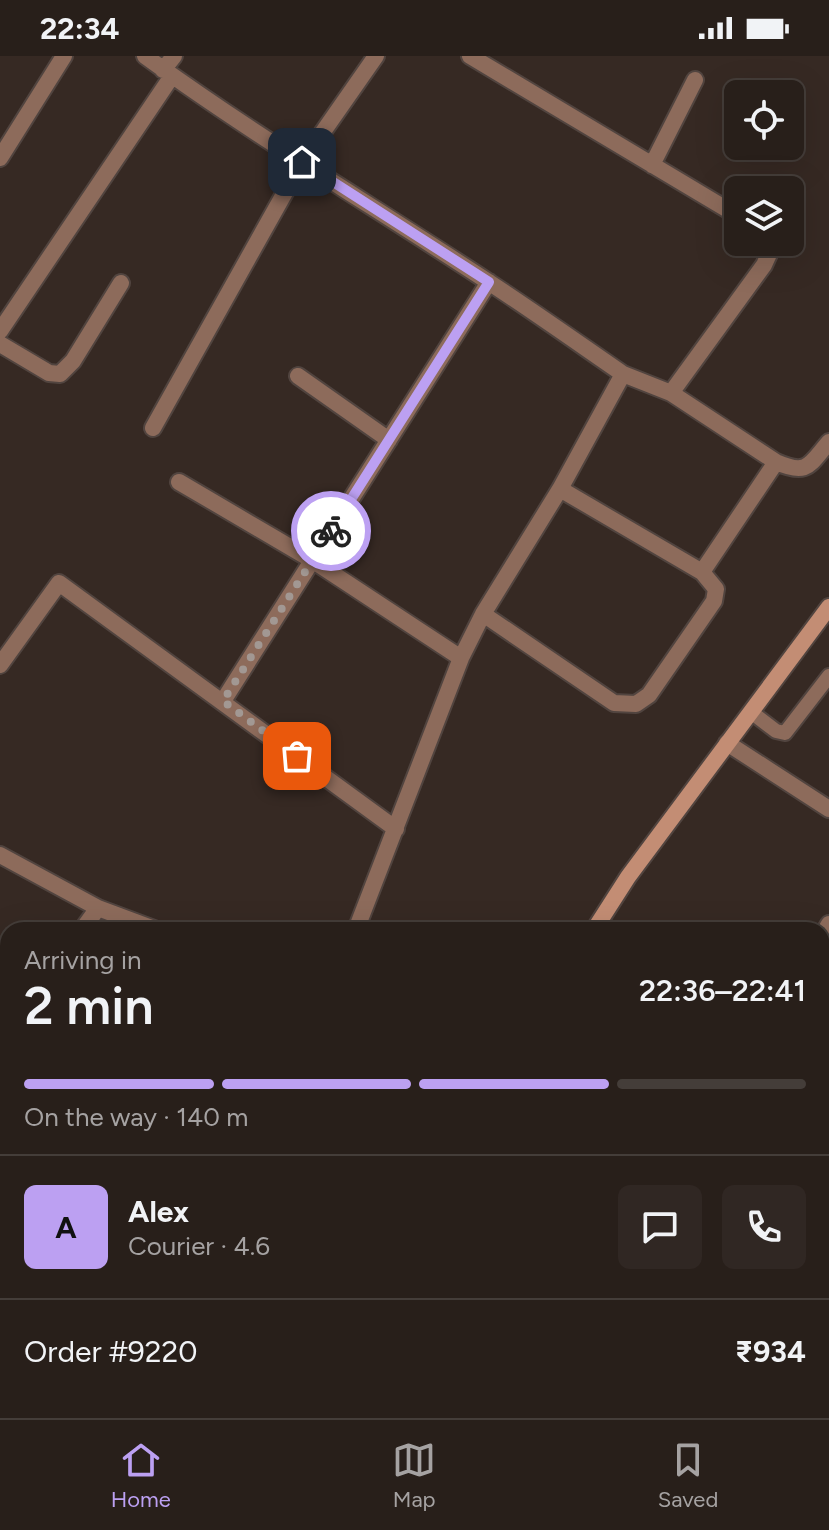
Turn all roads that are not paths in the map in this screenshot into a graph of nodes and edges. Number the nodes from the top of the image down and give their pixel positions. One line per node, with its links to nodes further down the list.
1 (64, 56): 7 (street)
2 (145, 56): 5 (street)
3 (376, 56): 8 (street)
4 (470, 56): 9 (street)
5 (170, 67): 8 (street); 14 (street)
6 (695, 80): 9 (street)
7 (0, 158)
8 (302, 162): 12 (street); 19 (street)
9 (652, 165): 10 (street)
10 (724, 208)
11 (768, 256): 18 (street)
12 (489, 282): 16 (street); 20 (street)
13 (121, 283): 15 (street)
14 (0, 331)
15 (0, 344)
16 (623, 374): 18 (street); 24 (street)
17 (298, 376): 20 (street)
18 (671, 393): 22 (street)
19 (153, 428)
20 (389, 440): 25 (street)
21 (829, 442): 22 (street)
22 (776, 462): 26 (street)
23 (179, 482): 25 (street)
24 (560, 489): 26 (street); 28 (street)
25 (312, 560): 29 (street); 32 (street)
26 (702, 572): 28 (street)
27 (829, 607): 33 (main road)
28 (483, 614): 29 (street)
29 (461, 658): 36 (street)
30 (0, 665): 32 (street)
31 (829, 676): 33 (lane)
32 (223, 701): 36 (street)
33 (751, 712): 34 (main road)
34 (727, 743): 35 (street); 42 (main road)
35 (829, 809)
36 (396, 829): 41 (street)
37 (0, 855): 38 (street)
38 (98, 908): 39 (street); 40 (street)
39 (88, 922)
40 (136, 922)
41 (359, 922)
42 (599, 922)

